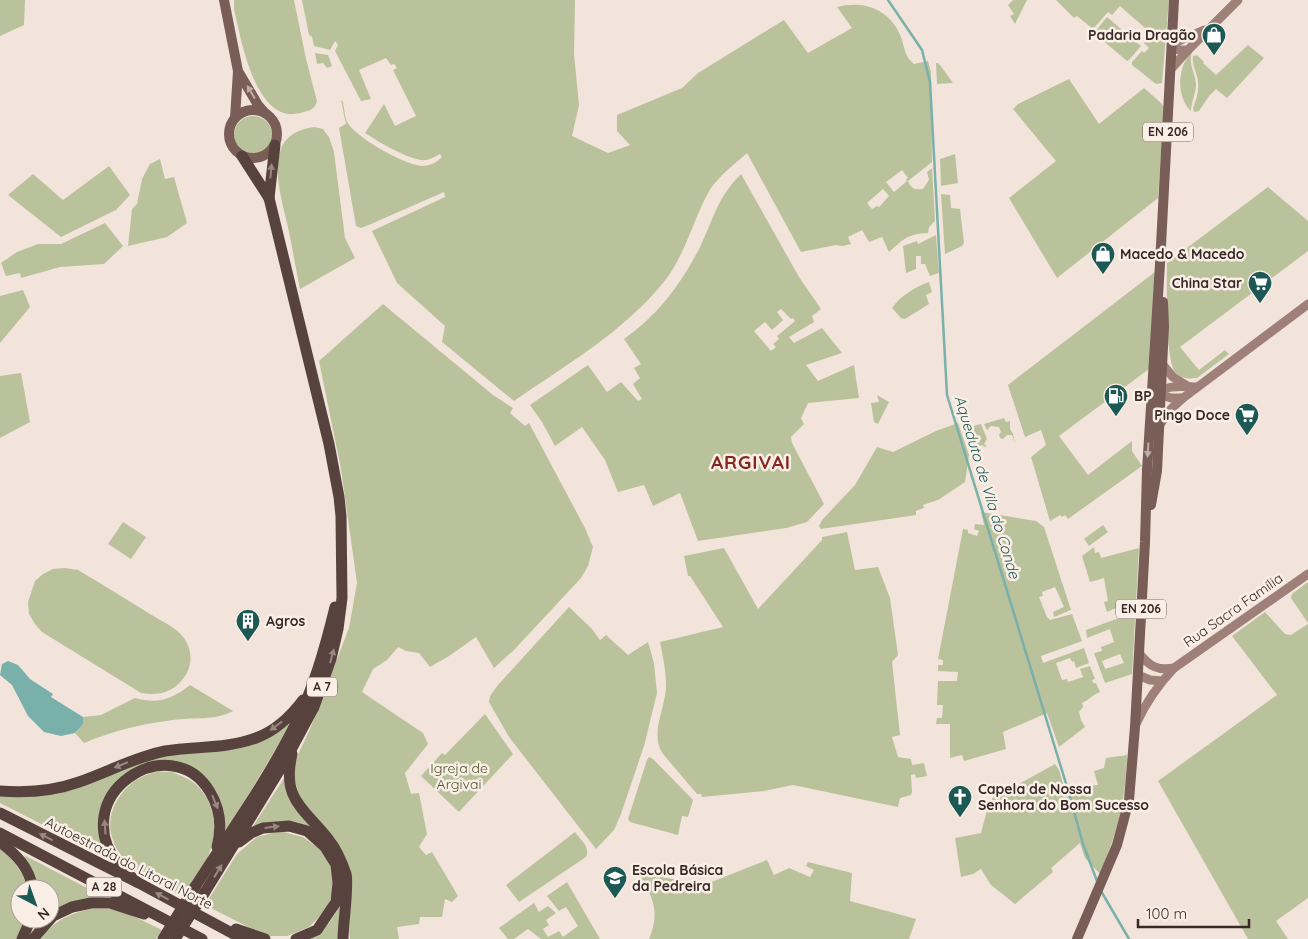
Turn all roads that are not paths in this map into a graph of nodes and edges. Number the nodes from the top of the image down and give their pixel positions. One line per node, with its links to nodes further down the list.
1 (224, 0): 10 (main road)
2 (1174, 0): 4 (main road, EN 206)
3 (1238, 0): 5 (street)
4 (1173, 20): 6 (street); 7 (main road, EN 206)
5 (1209, 27): 6 (street); 8 (street)
6 (1188, 37): 7 (street)
7 (1172, 45): 8 (street); 9 (main road, EN 206)
8 (1188, 50): 9 (street)
9 (1171, 69): 16 (main road, EN 206)
10 (238, 71): 11 (main road, one-way to 10); 12 (main road)
11 (265, 113): 12 (main road); 13 (main road)
12 (236, 118): 14 (main road)
13 (275, 145): 14 (main road); 15 (highway, one-way to 13)
14 (242, 156): 15 (highway)
15 (269, 198): 26 (highway)
16 (1160, 264): 18 (main road, EN 206); 19 (main road, EN 206)
17 (1308, 304): 20 (street)
18 (1155, 336): 21 (street); 23 (main road, EN 206)
19 (1162, 364): 20 (street); 21 (main road, EN 206)
20 (1193, 387): 21 (street); 22 (street)
21 (1160, 392): 22 (street); 23 (street); 24 (main road, EN 206)
22 (1183, 398): 24 (street)
23 (1151, 402): 25 (main road, EN 206, one-way to 25)
24 (1159, 426): 25 (main road, EN 206)
25 (1145, 542): 28 (main road, EN 206)
26 (342, 568): 33 (highway, A 7); 36 (highway, A 7, one-way to 26)
27 (1308, 574): 29 (street, Rua Sacra Família)
28 (1139, 653): 30 (street); 31 (main road, EN 206)
29 (1174, 668): 30 (street); 32 (street)
30 (1162, 670): 31 (street)
31 (1138, 675): 32 (street); 34 (main road, EN 206)
32 (1159, 684): 34 (street); 35 (street)
33 (310, 690): 37 (highway, one-way to 37); 42 (highway, A 7)
34 (1136, 700): 35 (main road, EN 206)
35 (1135, 727): 56 (main road, EN 206)
36 (295, 743): 41 (highway, A 7); 55 (highway)
37 (0, 791)
38 (0, 814): 44 (highway, Autoestrada do Litoral Norte / A 28, one-way to 38)
39 (0, 833): 47 (highway, A 28)
40 (0, 842): 43 (highway)
41 (231, 850): 45 (highway, A 7, one-way to 41); 54 (highway, one-way to 54)
42 (213, 859): 44 (highway, one-way to 42); 45 (highway, A 7)
43 (31, 879)
44 (137, 882): 46 (highway, Autoestrada do Litoral Norte / A 28, one-way to 44)
45 (200, 890): 49 (highway, A 7, bridge); 50 (highway, A 7, bridge)
46 (187, 909): 52 (highway, Autoestrada do Litoral Norte / A 28); 53 (highway)
47 (178, 926): 48 (highway); 51 (highway, A 28)
48 (33, 939)
49 (163, 939)
50 (175, 939)
51 (202, 939)
52 (243, 939)
53 (265, 939)
54 (296, 939)
55 (342, 939)
56 (1078, 939)

